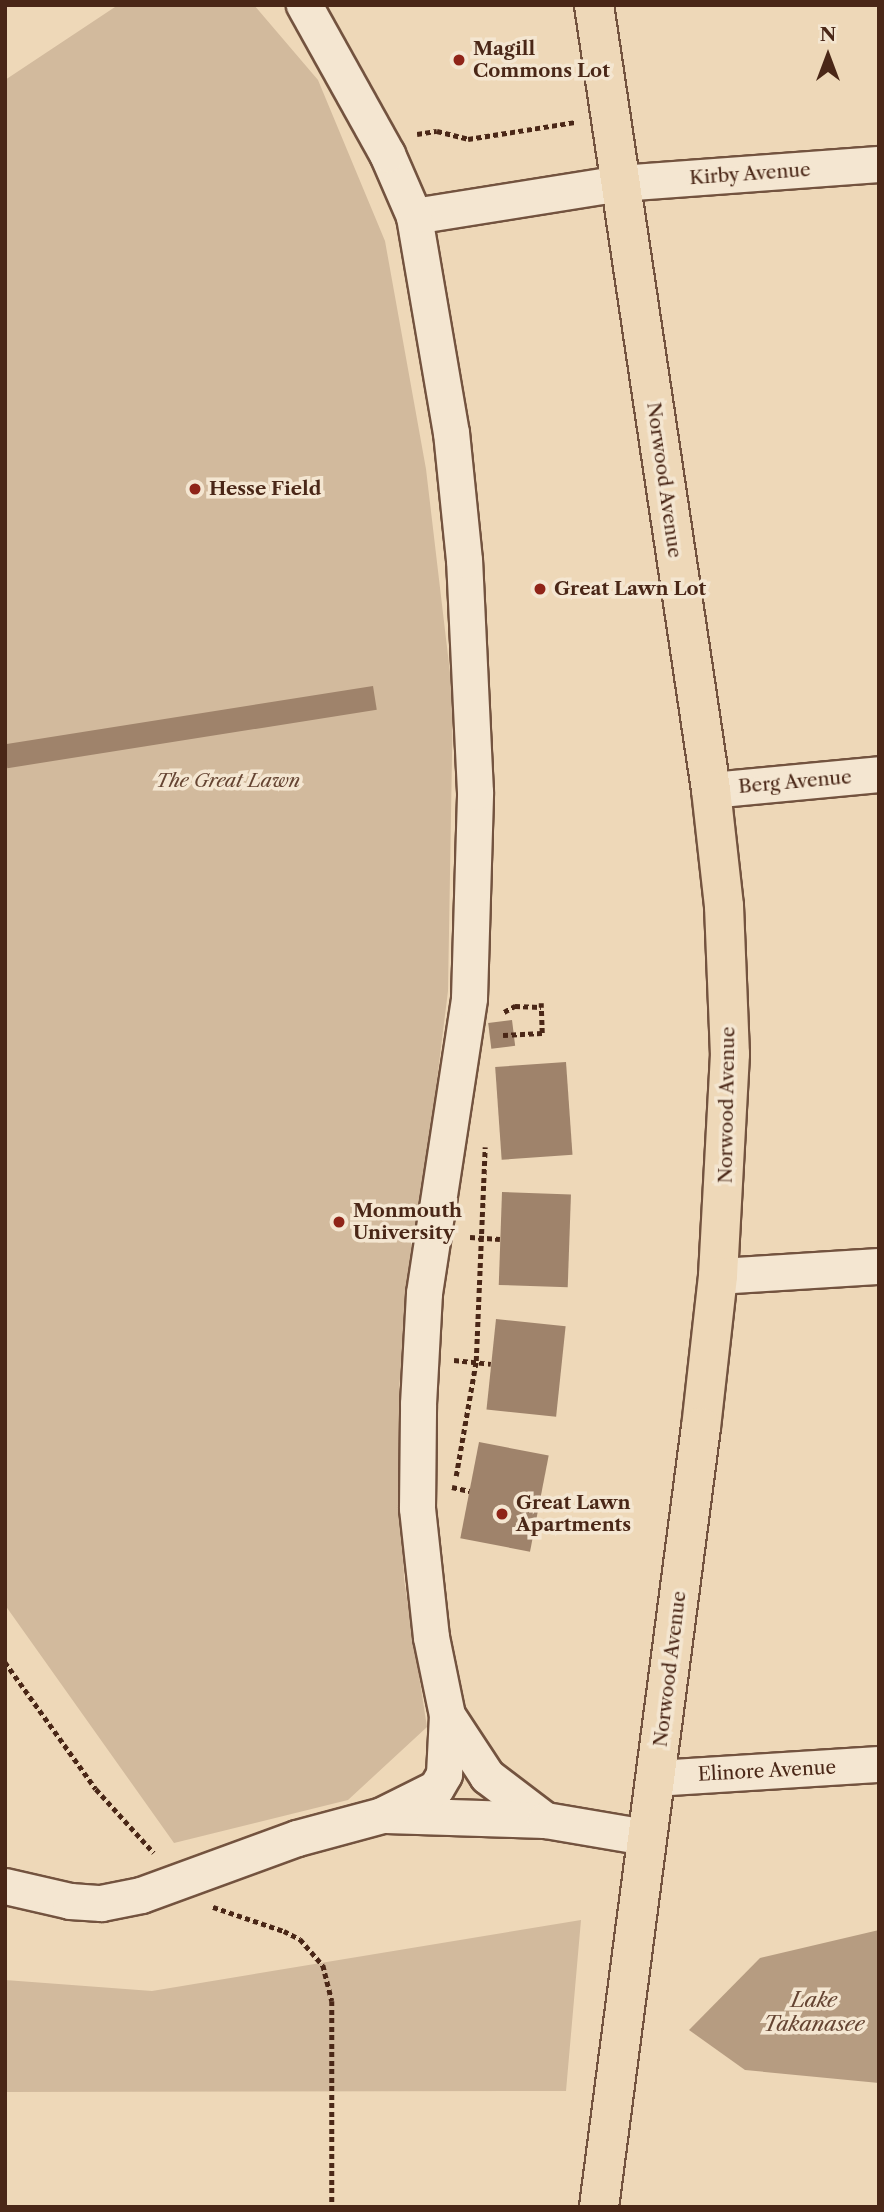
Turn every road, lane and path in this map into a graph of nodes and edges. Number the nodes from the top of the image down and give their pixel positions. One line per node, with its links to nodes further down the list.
1 (304, 5): 7 (street)
2 (594, 5): 6 (main road, Norwood Avenue)
3 (576, 121): 4 (path)
4 (417, 134)
5 (879, 164): 6 (street, Kirby Avenue)
6 (620, 183): 7 (street, Kirby Avenue); 9 (main road, Norwood Avenue)
7 (414, 216): 19 (street)
8 (879, 774): 9 (street, Berg Avenue)
9 (710, 790): 14 (main road, Norwood Avenue)
10 (541, 1007): 11 (path)
11 (503, 1035)
12 (485, 1137): 15 (path)
13 (879, 1266): 14 (street)
14 (718, 1276): 21 (main road, Norwood Avenue)
15 (454, 1487): 16 (path); 17 (path)
16 (470, 1491)
17 (452, 1500)
18 (5, 1662): 25 (path)
19 (447, 1715): 22 (street); 23 (street)
20 (879, 1764): 21 (street, Elinore Avenue)
21 (655, 1778): 24 (main road, Norwood Avenue)
22 (382, 1815): 23 (street); 25 (street)
23 (545, 1820): 24 (street)
24 (646, 1837): 28 (main road, Norwood Avenue)
25 (178, 1883): 26 (street); 27 (path)
26 (5, 1886)
27 (332, 2207)
28 (599, 2207)

